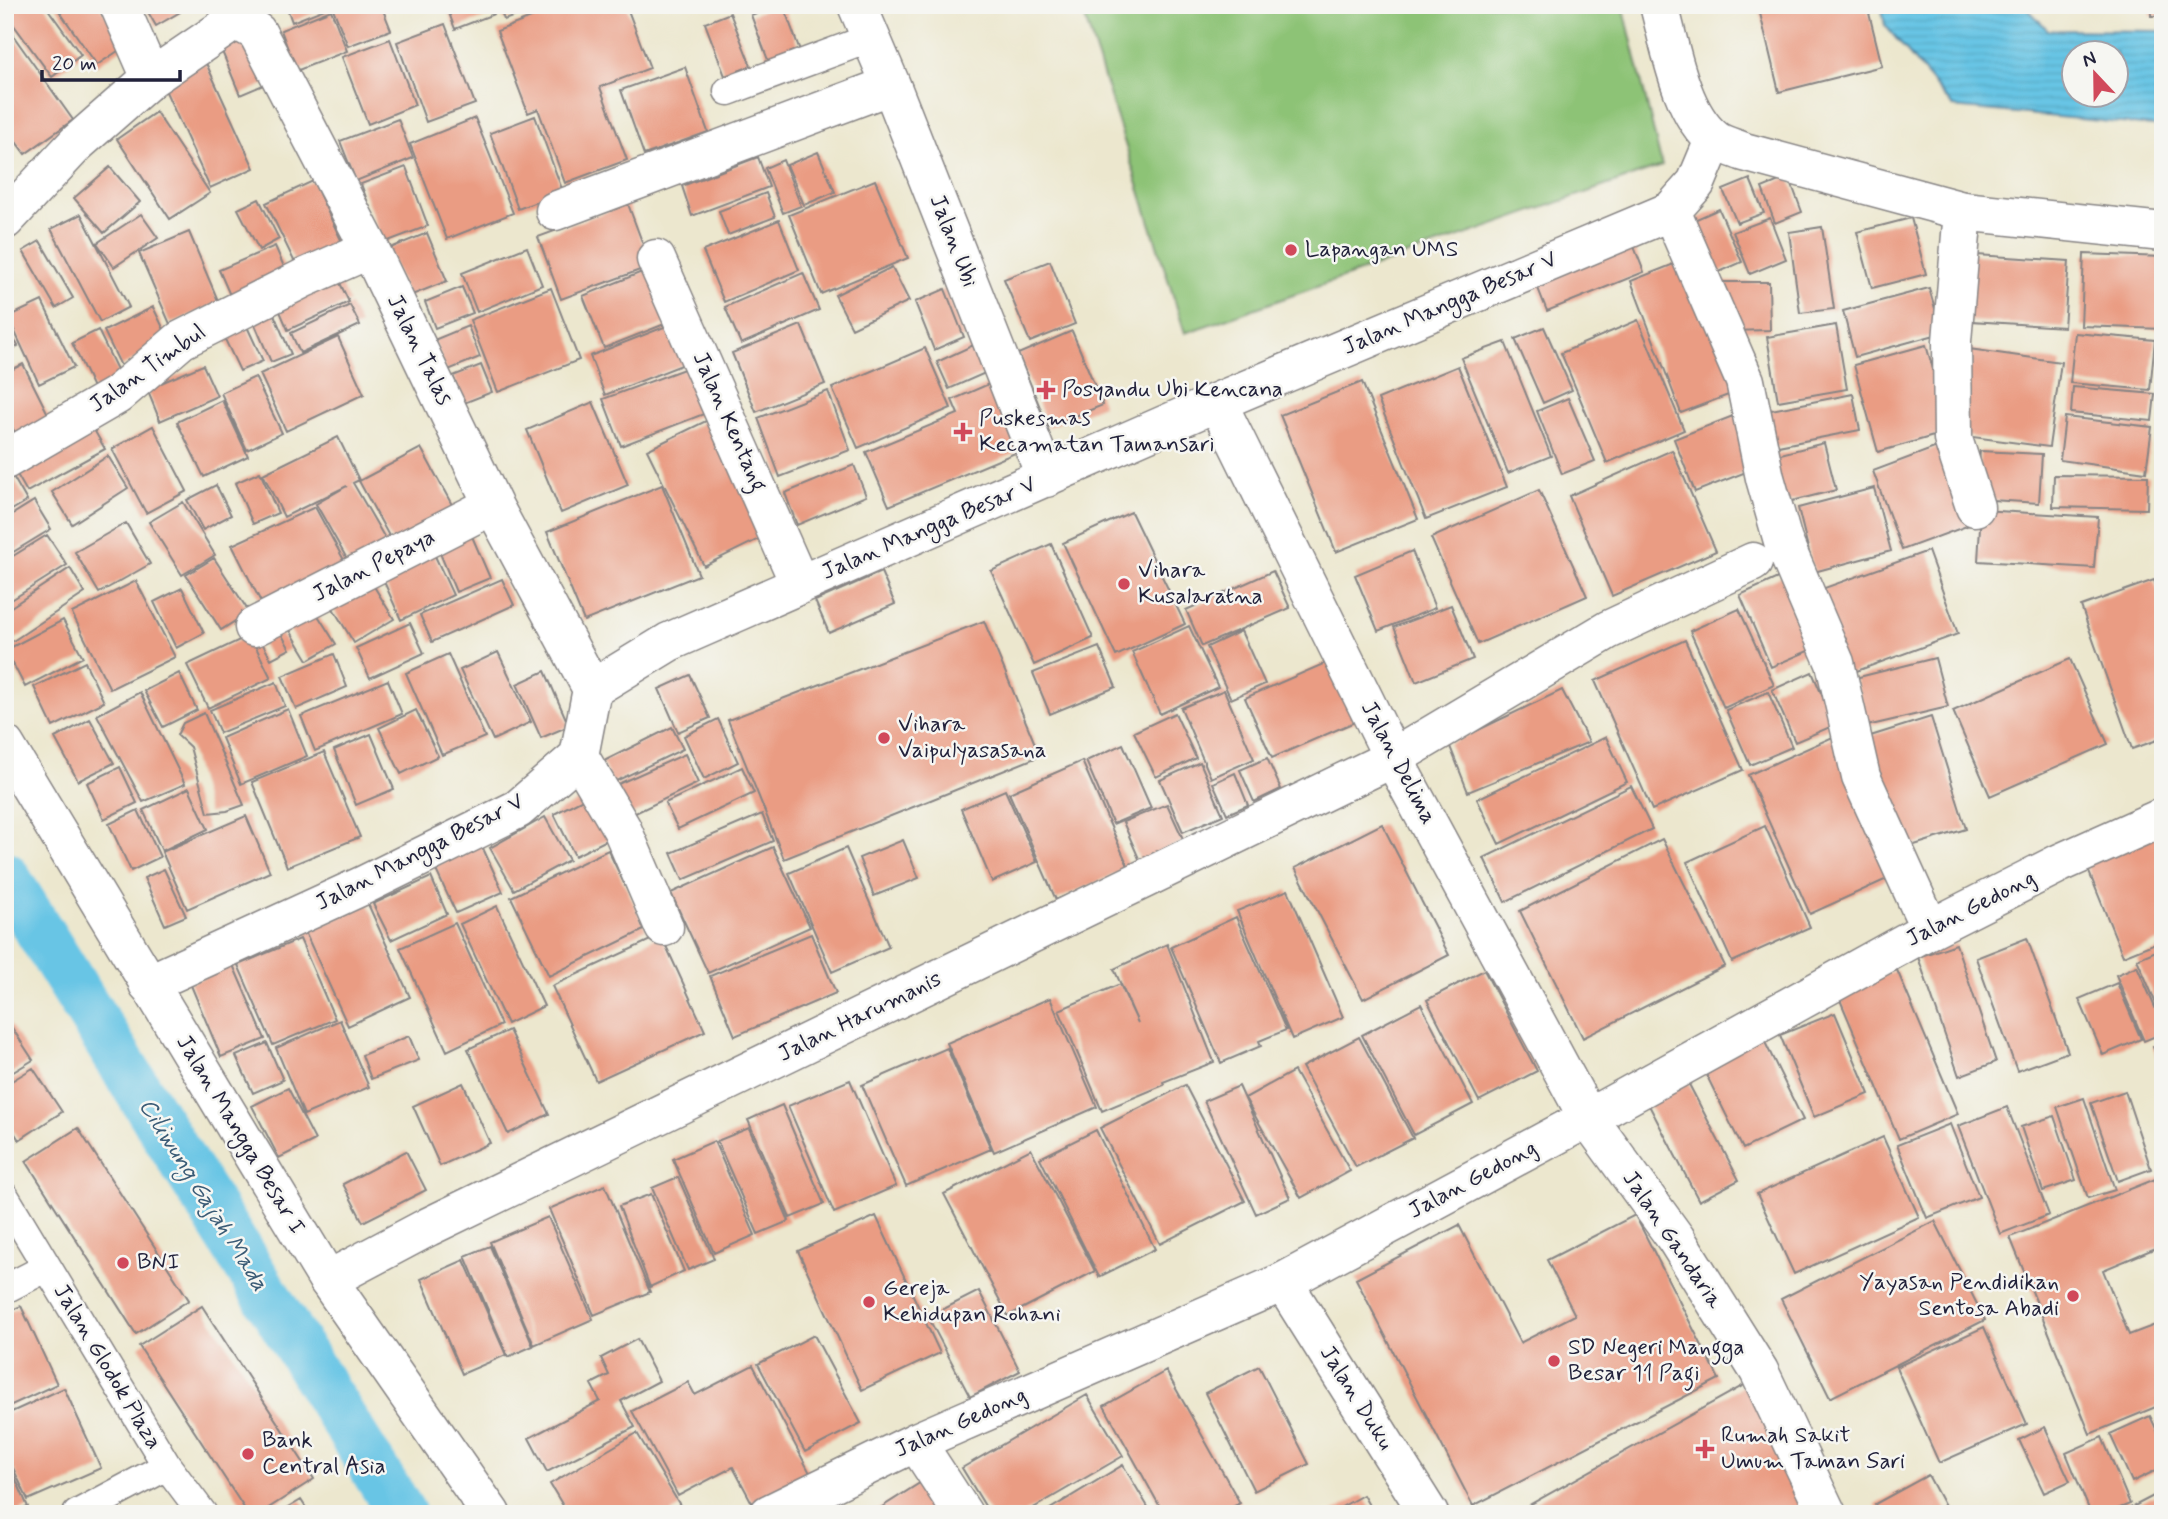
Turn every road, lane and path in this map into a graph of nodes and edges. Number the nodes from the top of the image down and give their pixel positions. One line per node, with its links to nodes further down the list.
1 (118, 5): 5 (street)
2 (1659, 5): 8 (street)
3 (232, 13): 5 (street); 14 (street, Jalan Talas)
4 (864, 22): 6 (street, Jalan Ubi); 7 (lane)
5 (151, 78): 12 (street)
6 (891, 85): 9 (street); 18 (street, Jalan Ubi)
7 (728, 91)
8 (1714, 140): 10 (street, Jalan Mangga Besar V); 11 (street)
9 (555, 211)
10 (1671, 211): 16 (street, Jalan Mangga Besar V); 30 (street)
11 (1963, 211): 13 (street); 20 (street)
12 (5, 220)
13 (2163, 232)
14 (370, 249): 17 (street, Jalan Timbul); 19 (street, Jalan Talas)
15 (656, 259): 22 (street, Jalan Kentang)
16 (1217, 402): 18 (street, Jalan Mangga Besar V); 27 (street, Jalan Delima)
17 (5, 460)
18 (1046, 478): 22 (street, Jalan Mangga Besar V)
19 (493, 505): 23 (street, Jalan Pepaya); 24 (street, Jalan Talas)
20 (1975, 508)
21 (1753, 562): 27 (street, Jalan Harumanis)
22 (800, 585): 24 (street, Jalan Mangga Besar V)
23 (254, 627)
24 (592, 689): 26 (street)
25 (5, 745): 31 (street, Jalan Mangga Besar I)
26 (579, 756): 29 (street); 31 (street, Jalan Mangga Besar V)
27 (1393, 758): 32 (street, Jalan Delima); 35 (street, Jalan Harumanis)
28 (2163, 817): 30 (street, Jalan Gedong)
29 (664, 927)
30 (1930, 929): 32 (street, Jalan Gedong)
31 (148, 984): 35 (street, Jalan Mangga Besar I)
32 (1588, 1118): 36 (street, Jalan Gedong); 46 (street, Jalan Gandaria)
33 (5, 1197): 34 (lane, Jalan Glodok Plaza)
34 (46, 1268): 37 (lane, Jalan Glodok Plaza); 39 (lane, Jalan Glodok Plaza)
35 (328, 1280): 42 (street, Jalan Mangga Besar I)
36 (1283, 1283): 38 (street, Jalan Gedong); 45 (street, Jalan Duku)
37 (5, 1289)
38 (916, 1442): 43 (street, Jalan Gedong); 44 (street)
39 (167, 1466): 40 (lane, Jalan Glodok Plaza); 41 (lane, Jalan Glodok Plaza)
40 (77, 1514)
41 (203, 1514)
42 (491, 1514)
43 (769, 1514)
44 (963, 1514)
45 (1429, 1514)
46 (1828, 1514)

